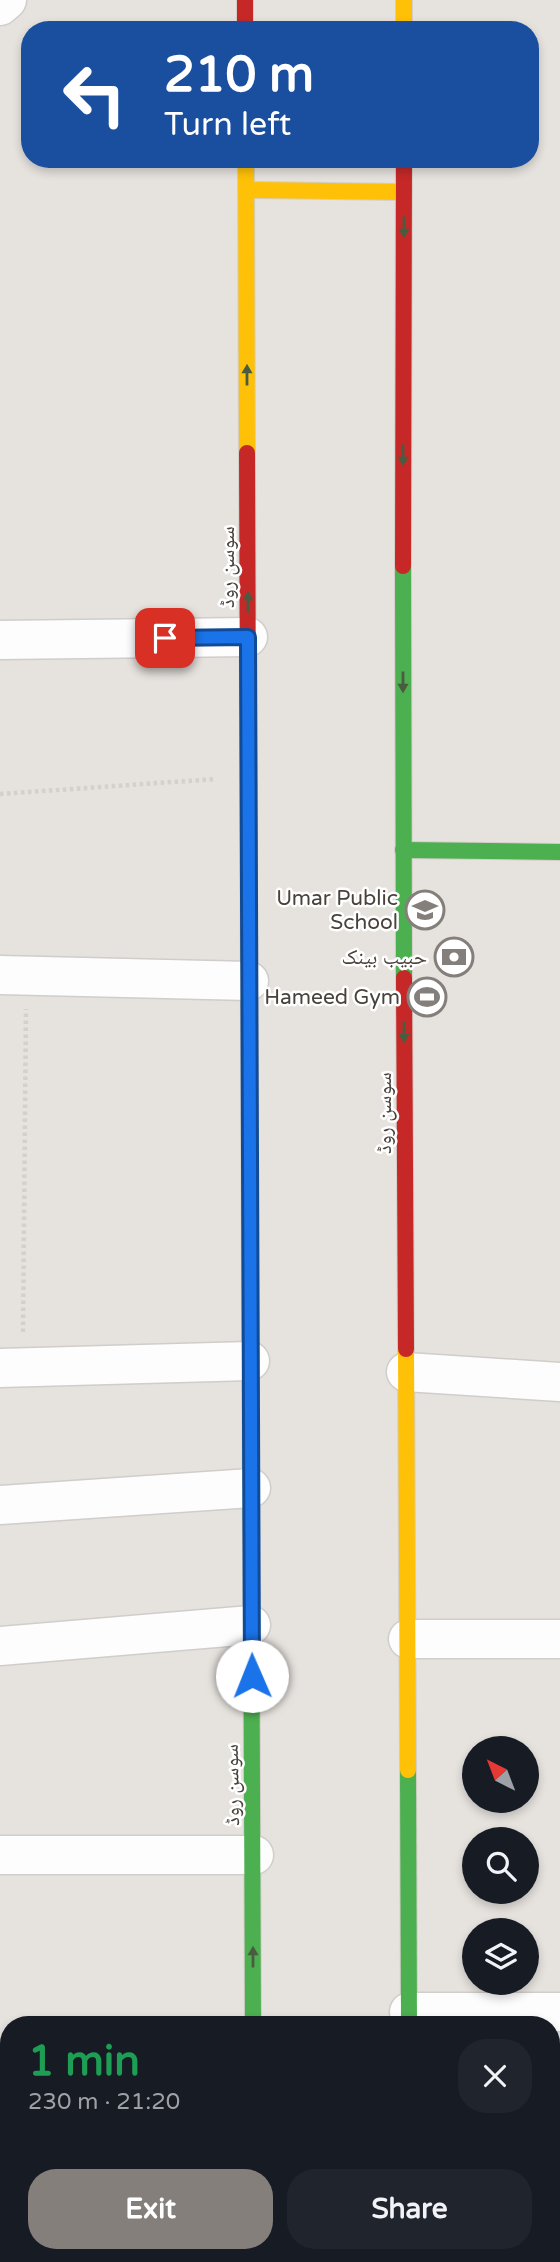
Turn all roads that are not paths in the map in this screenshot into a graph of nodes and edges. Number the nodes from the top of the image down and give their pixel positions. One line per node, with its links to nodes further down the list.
1 (7, 0): 4 (street)
2 (245, 0): 5 (street)
3 (404, 0): 6 (street)
4 (0, 6)
5 (245, 21)
6 (404, 21)
7 (246, 168): 9 (street, سوسن روڈ)
8 (404, 168): 10 (street, سوسن روڈ)
9 (246, 190): 10 (street); 11 (street, سوسن روڈ, one-way to 9)
10 (404, 192): 13 (street, سوسن روڈ, one-way to 13)
11 (248, 637): 12 (street); 16 (street, سوسن روڈ)
12 (0, 640)
13 (403, 850): 14 (street); 19 (street, سوسن روڈ, one-way to 19)
14 (560, 852)
15 (13, 976): 16 (street)
16 (249, 981): 17 (street, سوسن روڈ)
17 (250, 1361): 18 (street); 21 (street, سوسن روڈ)
18 (11, 1368)
19 (406, 1372): 20 (street); 24 (street, سوسن روڈ)
20 (560, 1382)
21 (251, 1488): 22 (street); 23 (street, سوسن روڈ)
22 (0, 1505)
23 (251, 1625): 26 (street); 28 (street, سوسن روڈ)
24 (408, 1639): 25 (street); 31 (street, سوسن روڈ)
25 (560, 1639)
26 (0, 1646)
27 (0, 1855): 28 (street)
28 (254, 1855): 30 (street, سوسن روڈ, one-way to 28)
29 (560, 2012): 32 (street)
30 (253, 2016)
31 (409, 2016)
32 (474, 2016)

